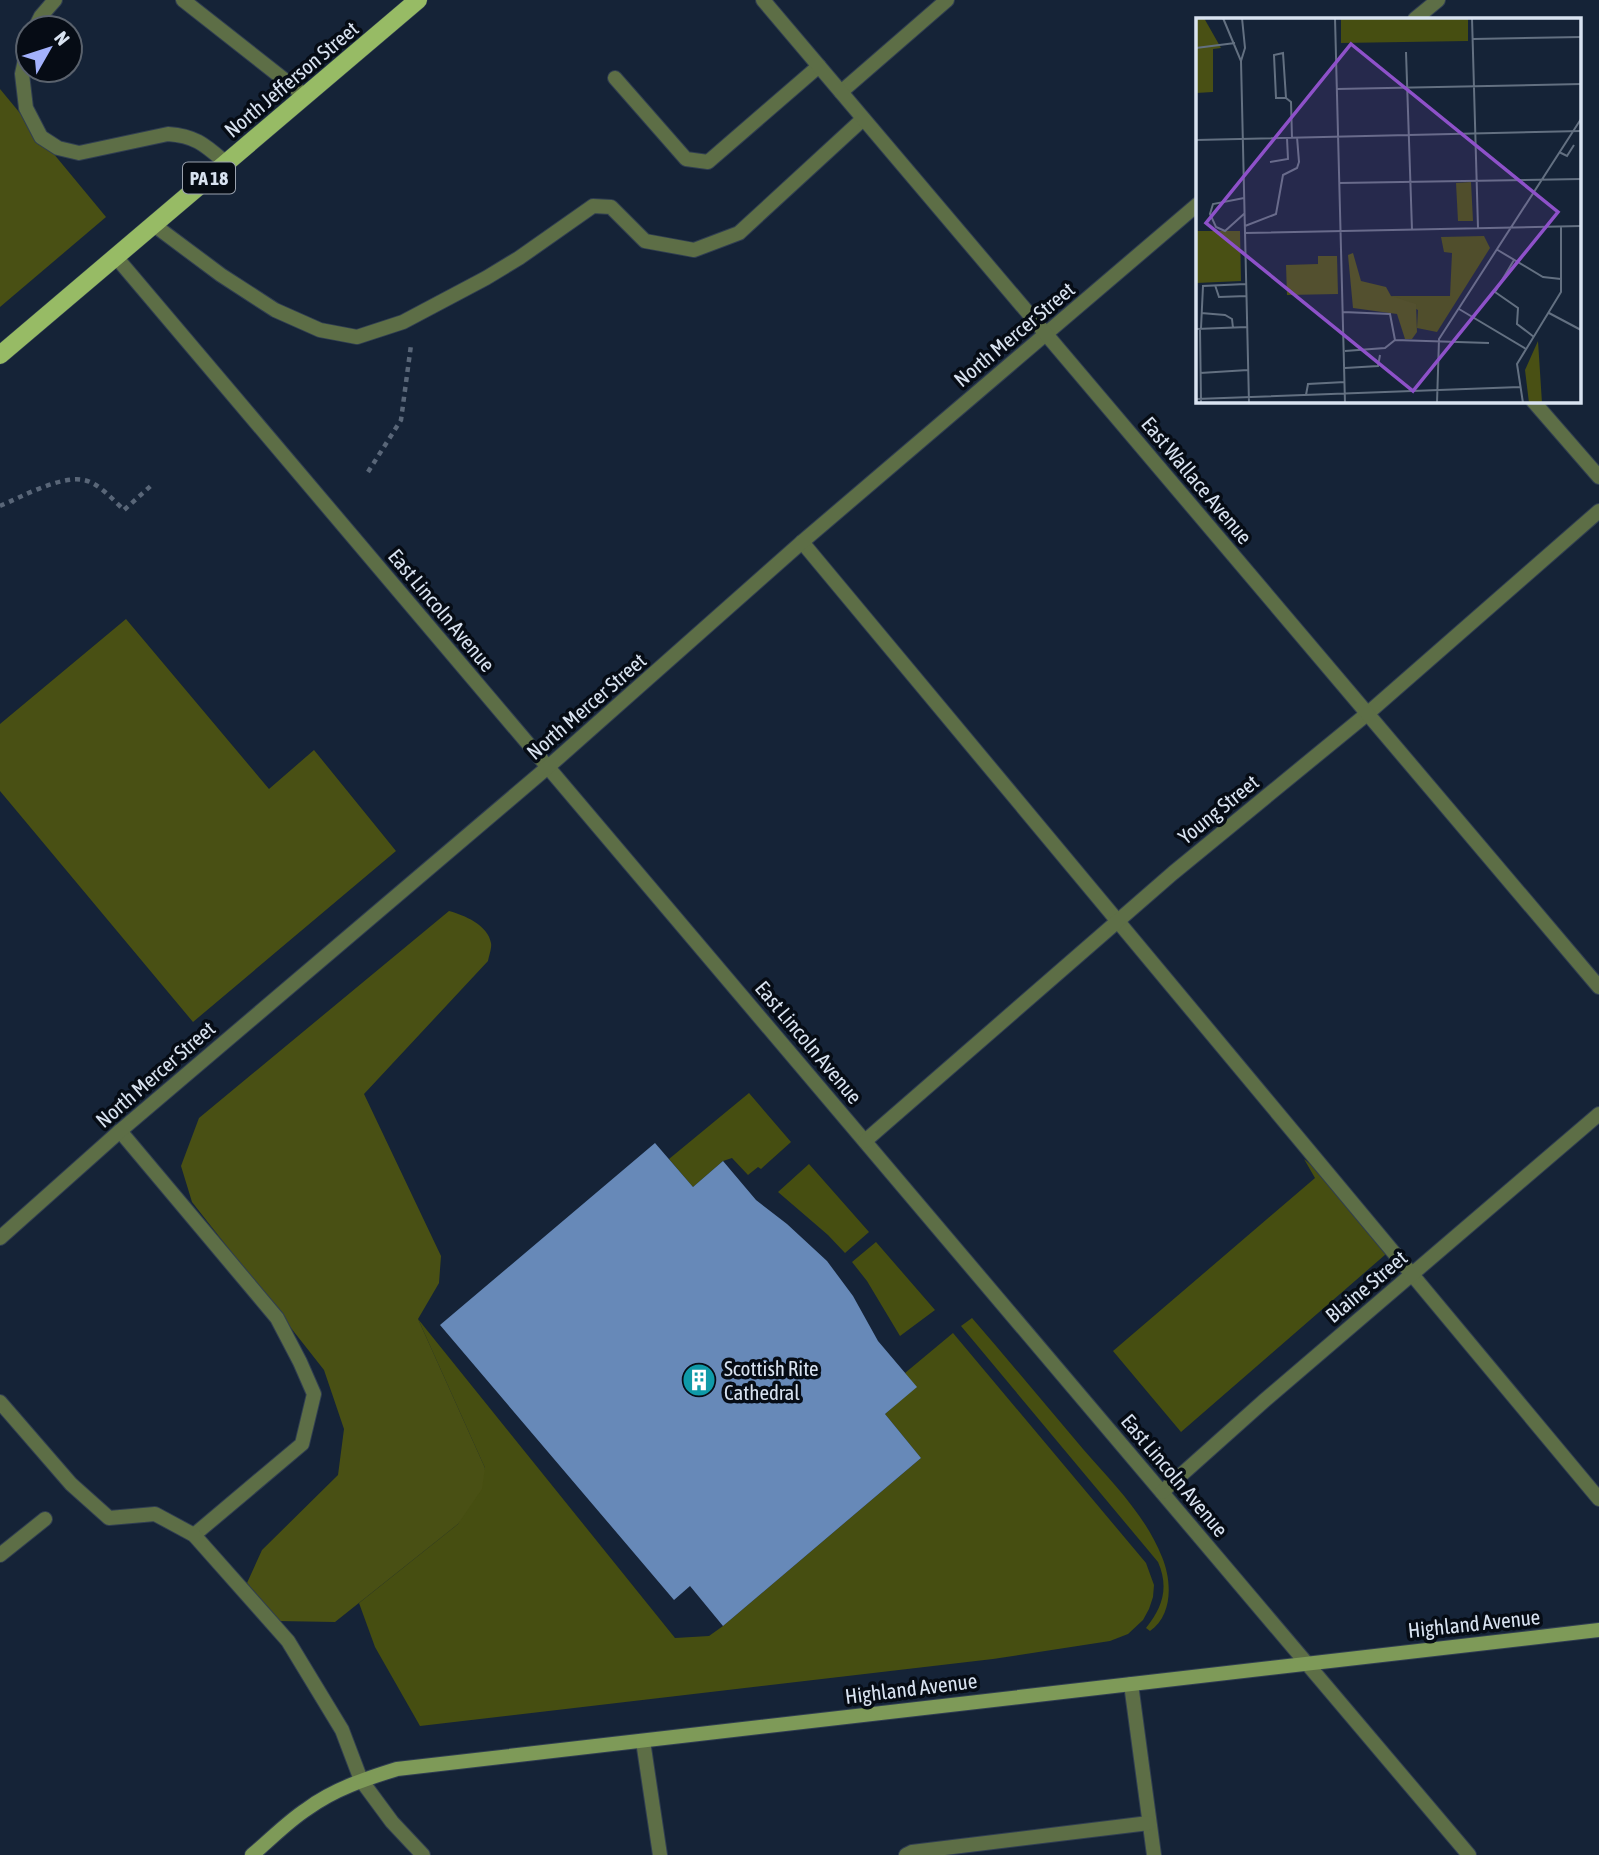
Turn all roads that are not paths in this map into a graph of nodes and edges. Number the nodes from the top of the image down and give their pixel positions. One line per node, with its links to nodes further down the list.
1 (55, 0): 7 (street)
2 (183, 0): 13 (street)
3 (418, 0): 13 (main road, North Jefferson Street / PA 18)
4 (763, 0): 9 (street, East Wallace Avenue)
5 (947, 0): 12 (street)
6 (1438, 0): 8 (street)
7 (43, 14)
8 (1416, 18)
9 (819, 66): 10 (street); 12 (street, East Wallace Avenue)
10 (615, 78)
11 (23, 84): 15 (street)
12 (841, 92): 14 (street, East Wallace Avenue)
13 (305, 96): 15 (main road, North Jefferson Street / PA 18)
14 (863, 119): 17 (street); 19 (street, East Wallace Avenue)
15 (226, 163): 17 (main road, North Jefferson Street / PA 18)
16 (1196, 206): 19 (street, North Mercer Street)
17 (154, 225): 18 (main road, North Jefferson Street / PA 18)
18 (116, 257): 20 (main road, North Jefferson Street / PA 18); 26 (street, East Lincoln Avenue)
19 (1046, 334): 24 (street, North Mercer Street); 25 (street, East Wallace Avenue)
20 (0, 355)
21 (1534, 402): 22 (street)
22 (1599, 477)
23 (1599, 511): 25 (street, Young Street)
24 (802, 542): 26 (street, North Mercer Street); 27 (street)
25 (1367, 713): 27 (street, Young Street); 28 (street, East Wallace Avenue)
26 (548, 767): 30 (street, North Mercer Street); 31 (street, East Lincoln Avenue)
27 (1118, 920): 31 (street, Young Street); 33 (street)
28 (1599, 987)
29 (1599, 1114): 33 (street, Blaine Street)
30 (120, 1131): 32 (street, North Mercer Street); 38 (street)
31 (865, 1141): 35 (street, East Lincoln Avenue)
32 (0, 1238)
33 (1412, 1274): 35 (street, Blaine Street); 36 (street)
34 (0, 1402): 38 (street)
35 (1162, 1492): 41 (street, East Lincoln Avenue)
36 (1599, 1499)
37 (45, 1518): 39 (street)
38 (194, 1535): 44 (street)
39 (0, 1555)
40 (1599, 1630): 41 (main road, Highland Avenue)
41 (1306, 1663): 42 (main road, Highland Avenue); 51 (street, East Lincoln Avenue)
42 (1131, 1684): 43 (main road, Highland Avenue); 45 (street)
43 (643, 1741): 44 (main road, Highland Avenue); 48 (street)
44 (362, 1780): 46 (main road, Highland Avenue); 47 (street)
45 (1149, 1824): 49 (street); 50 (street)
46 (252, 1855)
47 (423, 1855)
48 (660, 1855)
49 (906, 1855)
50 (1154, 1855)
51 (1469, 1855)

